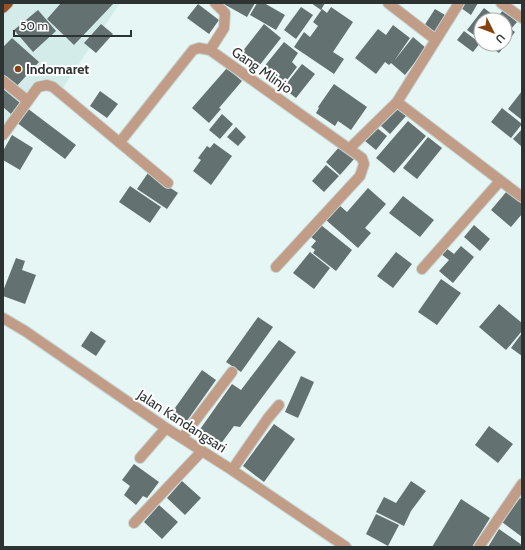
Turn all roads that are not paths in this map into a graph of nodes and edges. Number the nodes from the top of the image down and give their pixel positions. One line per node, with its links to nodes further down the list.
1 (8, 3): 6 (main road)
2 (215, 3): 9 (street)
3 (388, 3): 8 (street)
4 (459, 3): 8 (street)
5 (501, 3): 7 (street)
6 (3, 8)
7 (522, 18)
8 (436, 40): 12 (street)
9 (210, 50): 14 (street, Gang Mlinjo); 15 (street, Gang Mlinjo)
10 (3, 81): 11 (street)
11 (28, 101): 13 (street); 14 (street)
12 (397, 102): 15 (street); 16 (street)
13 (3, 135)
14 (120, 142): 17 (street)
15 (349, 148): 19 (street, Gang Mlinjo)
16 (500, 180): 18 (street); 20 (street)
17 (168, 183)
18 (522, 197)
19 (276, 267)
20 (422, 269)
21 (3, 318): 24 (street, Jalan Kandangsari)
22 (232, 372): 25 (street)
23 (279, 405): 28 (street)
24 (166, 428): 25 (street, Jalan Kandangsari); 27 (street)
25 (182, 438): 26 (street, Jalan Kandangsari)
26 (202, 451): 28 (street, Jalan Kandangsari); 30 (street)
27 (140, 458)
28 (232, 470): 31 (street, Jalan Kandangsari)
29 (522, 484): 32 (street)
30 (134, 523)
31 (346, 547)
32 (479, 547)

